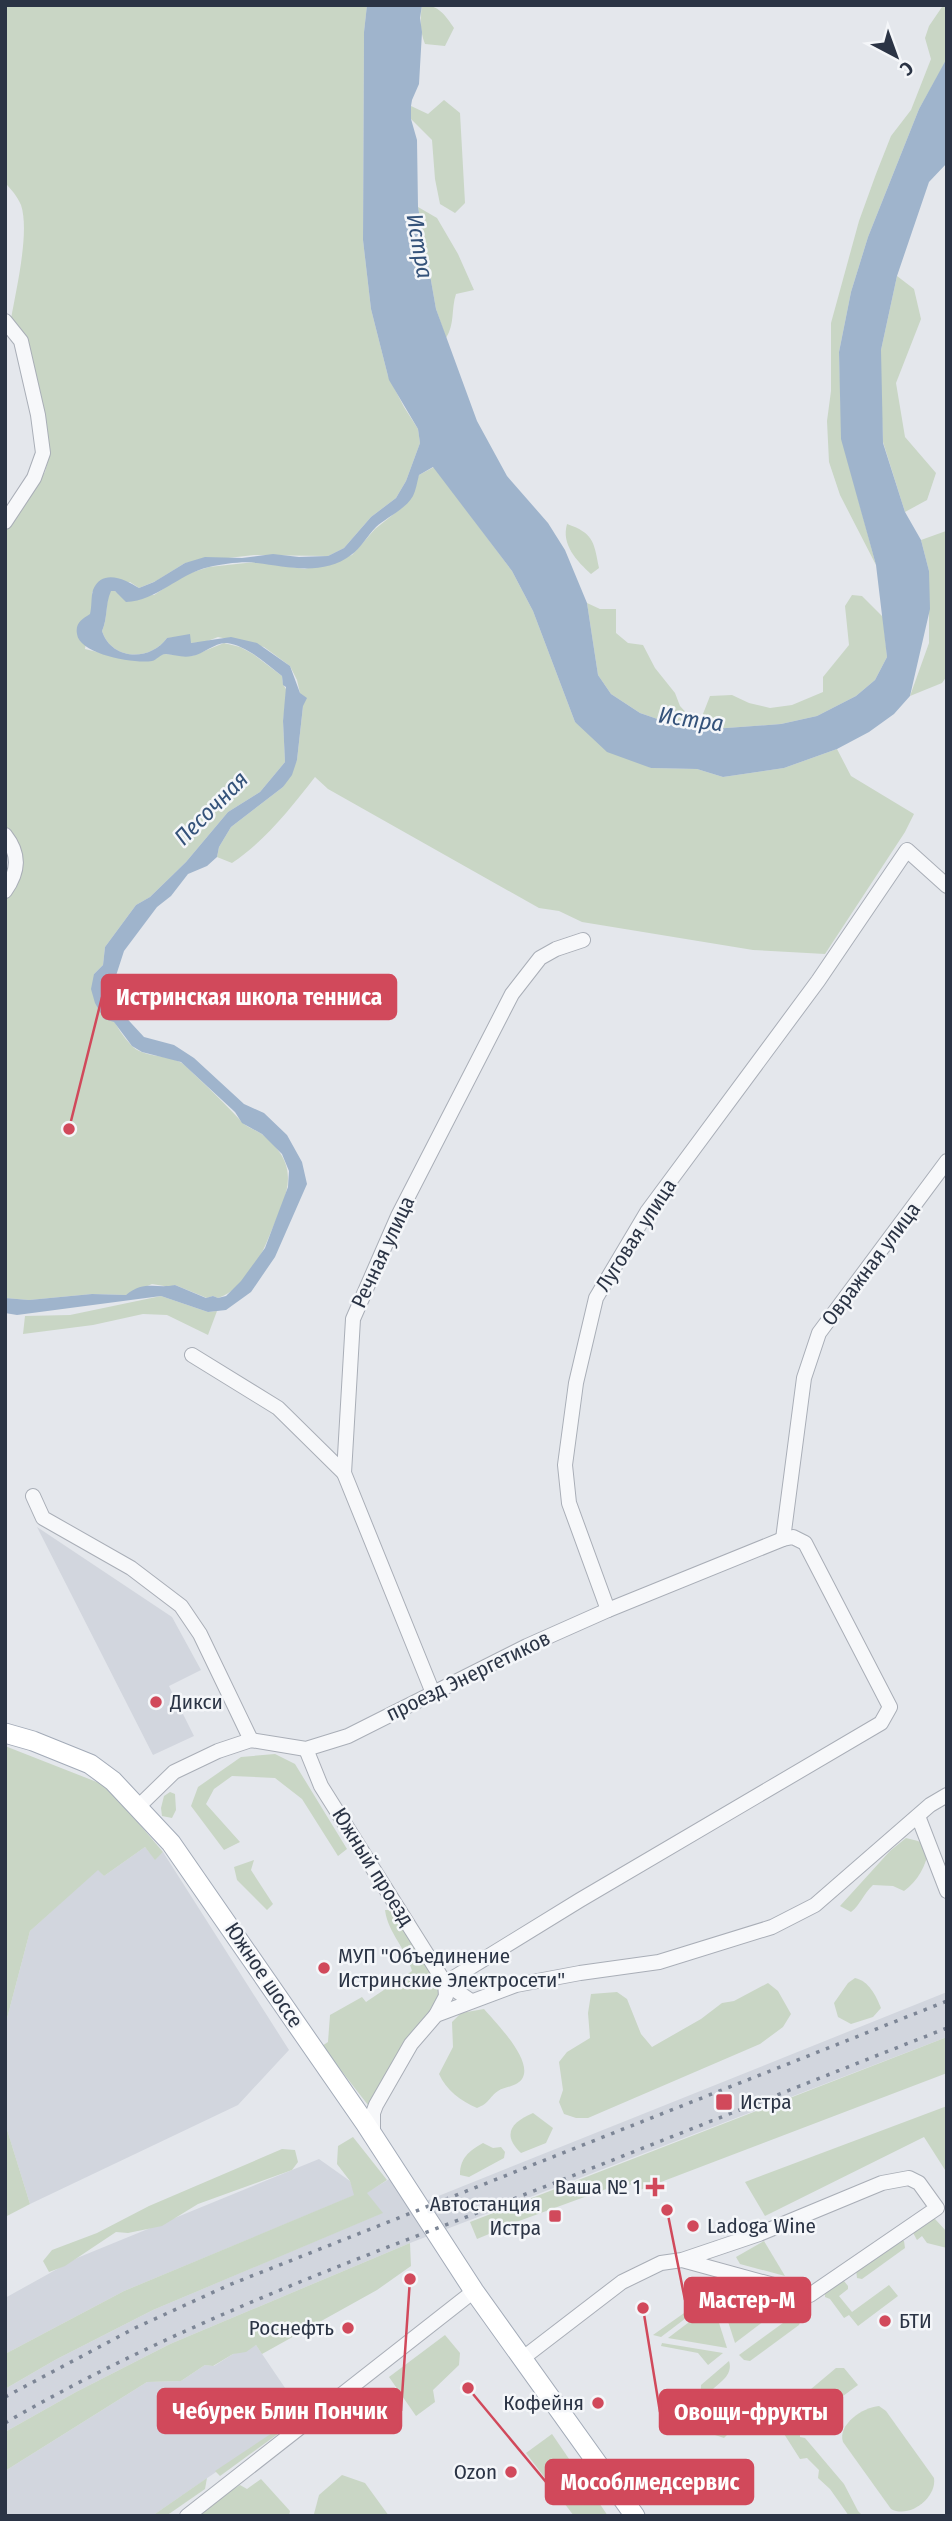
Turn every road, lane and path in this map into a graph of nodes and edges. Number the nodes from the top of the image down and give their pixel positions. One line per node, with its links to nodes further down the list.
1 (5, 321): 2 (street)
2 (5, 522)
3 (5, 835): 5 (street)
4 (947, 886): 12 (street, Луговая улица)
5 (5, 891)
6 (583, 940): 9 (street, Речная улица)
7 (947, 1161): 11 (street, Овражная улица)
8 (192, 1355): 9 (street)
9 (344, 1473): 13 (street, Речная улица)
10 (33, 1496): 15 (street)
11 (783, 1539): 12 (street, проезд Энергетиков); 21 (street)
12 (608, 1610): 13 (street, проезд Энергетиков)
13 (433, 1693): 16 (street, проезд Энергетиков)
14 (6, 1733): 18 (main road, Южное шоссе)
15 (251, 1740): 16 (street, проезд Энергетиков); 18 (street, проезд Энергетиков)
16 (306, 1749): 21 (street, Южный проезд)
17 (947, 1795): 19 (street)
18 (138, 1807): 24 (main road, Южное шоссе)
19 (918, 1816): 20 (street); 22 (street)
20 (947, 1891)
21 (445, 1983): 22 (street); 23 (street)
22 (471, 2000): 23 (street)
23 (436, 2015): 24 (street)
24 (373, 2135): 26 (main road, Южное шоссе)
25 (682, 2260): 25 (street); 27 (street)
26 (470, 2286): 27 (main road, Южное шоссе); 28 (street)
27 (523, 2358): 29 (main road, Южное шоссе)
28 (187, 2516)
29 (635, 2516)

